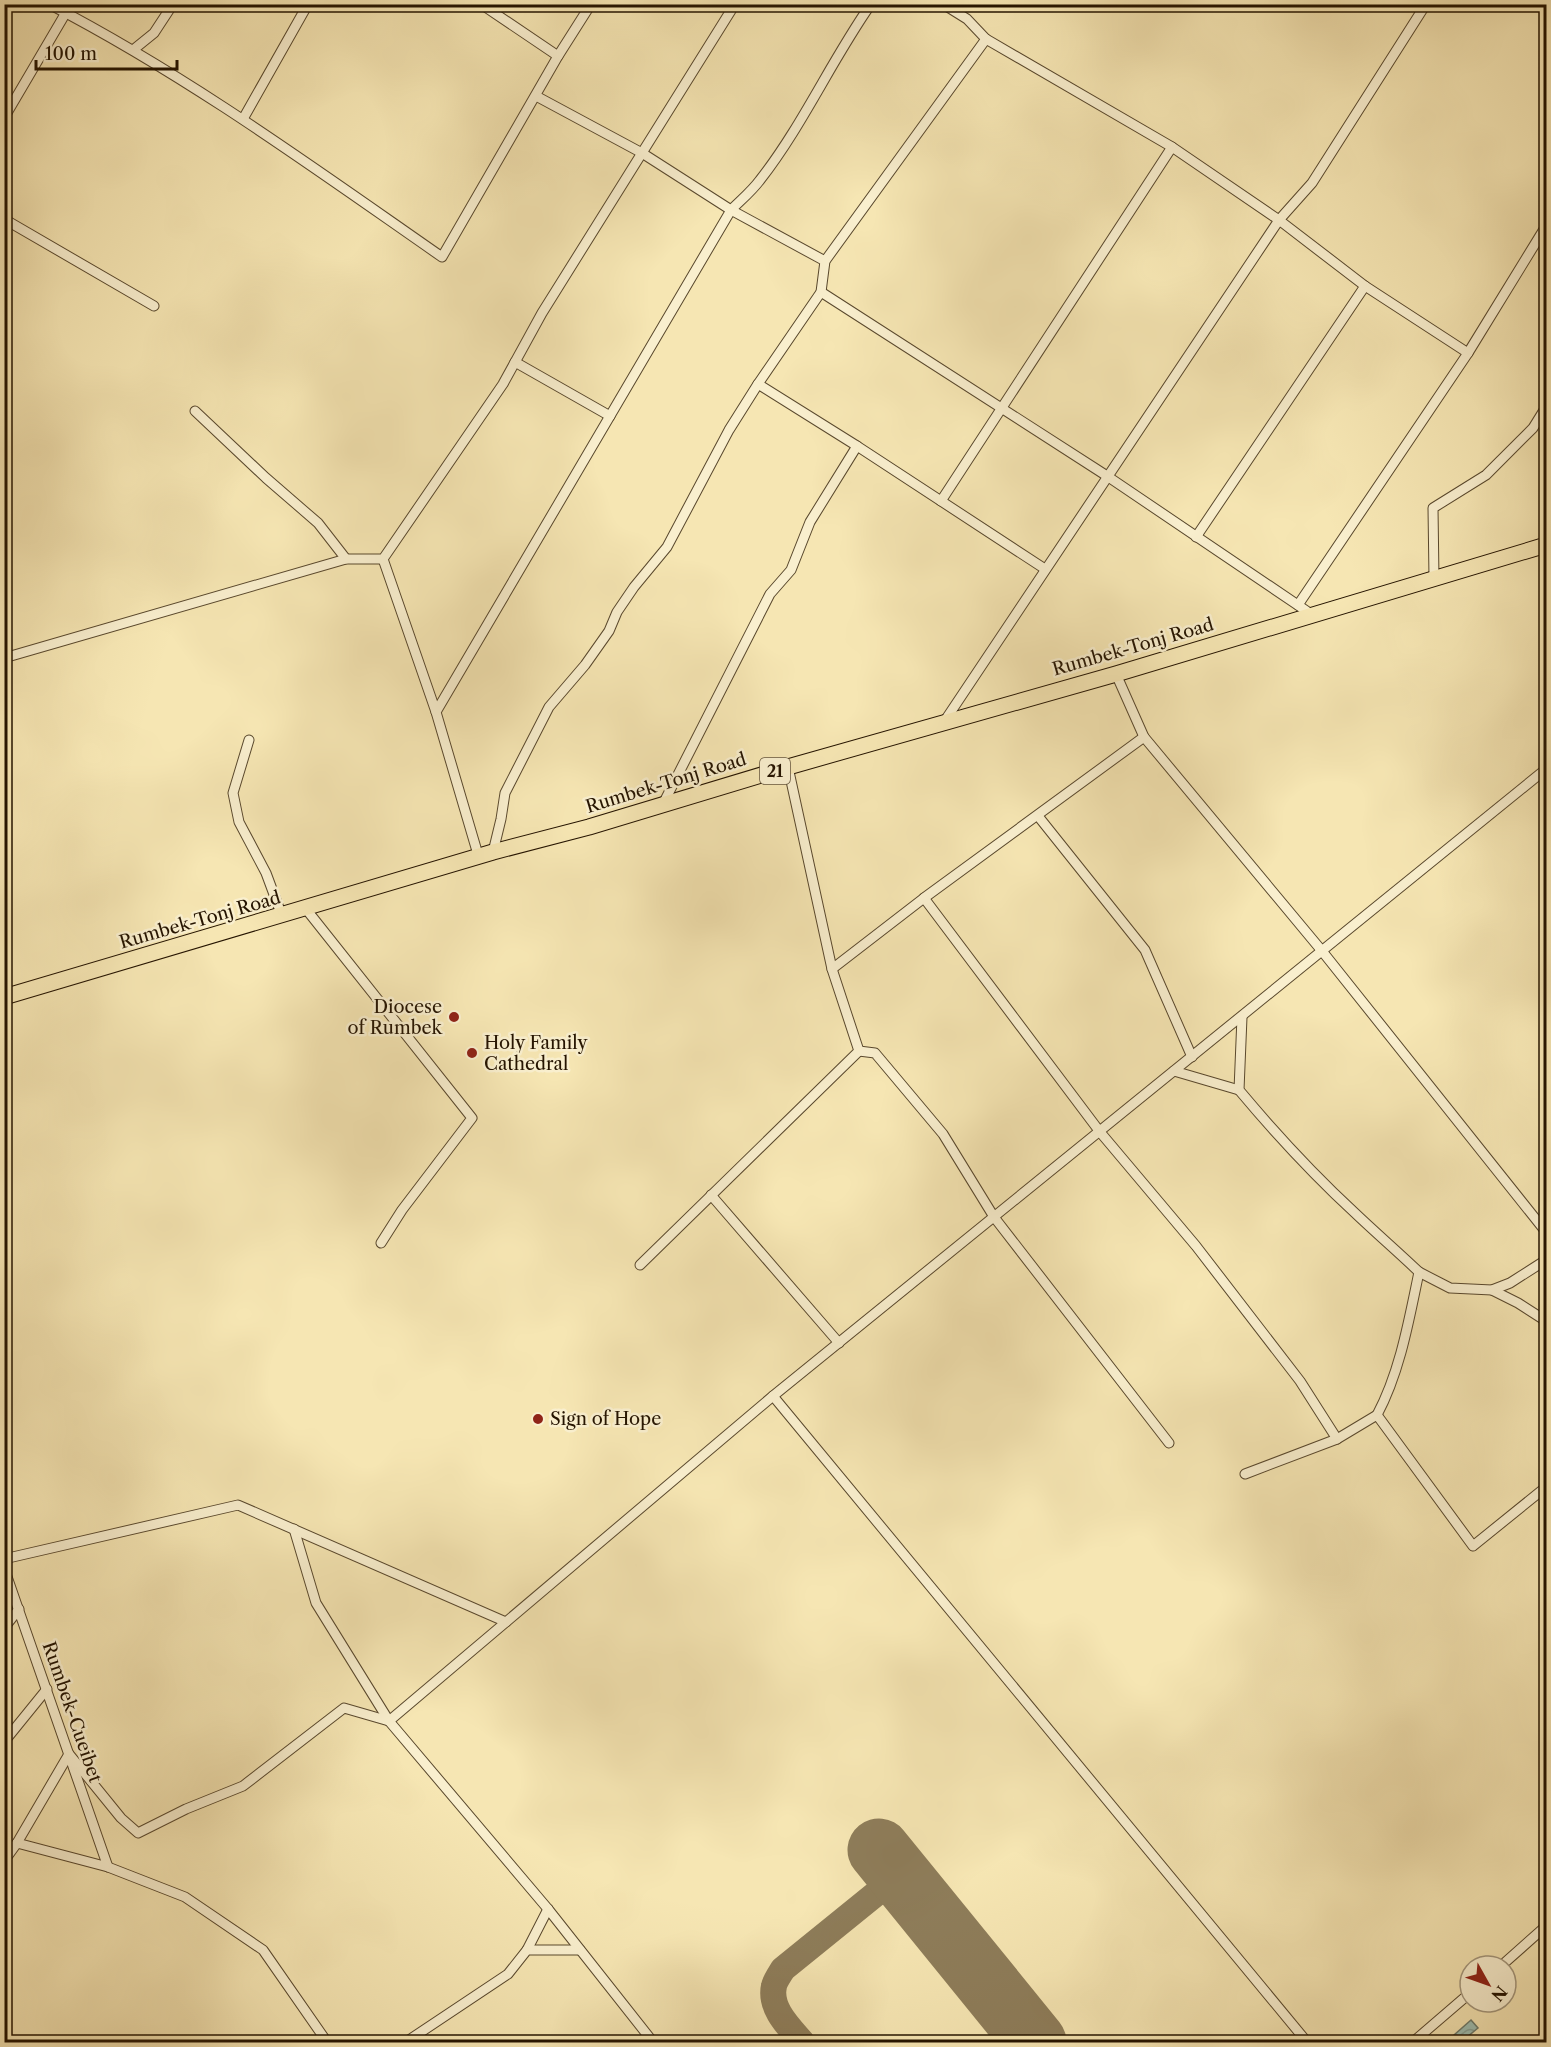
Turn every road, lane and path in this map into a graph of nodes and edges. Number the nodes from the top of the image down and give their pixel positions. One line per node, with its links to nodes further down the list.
1 (49, 4): 10 (street)
2 (173, 4): 12 (street)
3 (308, 4): 16 (street)
4 (481, 4): 13 (street)
5 (591, 4): 13 (street)
6 (735, 4): 18 (street)
7 (871, 4): 19 (street)
8 (943, 4): 11 (street)
9 (1426, 4): 21 (street)
10 (68, 9): 12 (street); 15 (street)
11 (986, 39): 17 (street); 23 (street)
12 (133, 50): 16 (street)
13 (558, 56): 14 (street)
14 (536, 96): 16 (street); 18 (street)
15 (4, 118)
16 (243, 119)
17 (1172, 147): 21 (street); 31 (street)
18 (642, 153): 19 (street); 28 (street)
19 (731, 210): 23 (street); 33 (street)
20 (4, 219): 26 (street)
21 (1279, 220): 24 (street); 35 (street)
22 (1546, 226): 27 (street)
23 (825, 261): 25 (street)
24 (1365, 286): 27 (street); 37 (street)
25 (820, 292): 29 (street); 31 (street)
26 (154, 306)
27 (1468, 353): 43 (street)
28 (515, 362): 33 (street); 40 (street)
29 (758, 384): 34 (street); 54 (street)
30 (1546, 407): 42 (street)
31 (1001, 408): 35 (street); 36 (street)
32 (195, 411): 39 (street)
33 (610, 416): 46 (street)
34 (857, 446): 36 (street); 52 (street)
35 (1107, 476): 37 (street); 41 (street)
36 (941, 501): 41 (street)
37 (1196, 537): 43 (street)
38 (1546, 545): 42 (main road, Rumbek-Tonj Road / 21)
39 (346, 559): 40 (street); 44 (street)
40 (383, 559): 46 (street)
41 (1045, 569): 47 (street)
42 (1434, 578): 43 (main road, Rumbek-Tonj Road / 21)
43 (1304, 610): 45 (main road, Rumbek-Tonj Road / 21)
44 (4, 658)
45 (1116, 674): 47 (main road, Rumbek-Tonj Road / 21); 48 (street)
46 (436, 712): 54 (street)
47 (944, 722): 50 (main road, Rumbek-Tonj Road / 21)
48 (1144, 736): 53 (street); 58 (street)
49 (249, 740): 57 (street)
50 (788, 767): 52 (main road, Rumbek-Tonj Road / 21); 59 (street)
51 (1546, 769): 58 (street)
52 (663, 804): 54 (main road, Rumbek-Tonj Road / 21)
53 (1038, 816): 55 (street); 63 (street)
54 (486, 855): 56 (main road, Rumbek-Tonj Road / 21)
55 (924, 898): 59 (street); 66 (street)
56 (306, 909): 57 (main road, Rumbek-Tonj Road / 21); 70 (street)
57 (282, 916): 60 (main road, Rumbek-Tonj Road / 21)
58 (1322, 951): 61 (street); 69 (street)
59 (832, 969): 62 (street)
60 (4, 997)
61 (1242, 1017): 63 (street); 65 (street)
62 (859, 1051): 67 (street); 68 (street)
63 (1192, 1057): 64 (street)
64 (1174, 1071): 65 (street); 66 (street)
65 (1239, 1090): 73 (street)
66 (1100, 1132): 68 (street); 79 (street)
67 (711, 1196): 72 (street); 76 (street)
68 (994, 1217): 76 (street); 80 (street)
69 (1546, 1232)
70 (381, 1244)
71 (1546, 1260): 74 (street)
72 (640, 1264)
73 (1419, 1272): 74 (street); 78 (street)
74 (1492, 1290): 75 (street)
75 (1546, 1321)
76 (839, 1343): 77 (street)
77 (773, 1396): 87 (street); 105 (street)
78 (1377, 1415): 79 (street); 82 (street)
79 (1337, 1439): 81 (street)
80 (1169, 1443)
81 (1245, 1474)
82 (1546, 1486)
83 (294, 1530): 84 (street); 87 (street); 90 (street)
84 (4, 1559)
85 (4, 1568): 86 (street, Rumbek-Cueibet)
86 (20, 1609): 88 (street); 89 (street, Rumbek-Cueibet)
87 (506, 1622): 90 (street)
88 (4, 1628)
89 (47, 1689): 91 (street); 92 (street, Rumbek-Cueibet)
90 (389, 1721): 92 (street); 96 (street)
91 (4, 1742)
92 (69, 1754): 93 (street); 95 (street, Rumbek-Cueibet)
93 (17, 1844): 94 (street); 95 (street)
94 (4, 1861)
95 (108, 1867): 102 (street)
96 (548, 1909): 98 (street); 99 (street)
97 (1546, 1926): 100 (street)
98 (527, 1950): 99 (street); 103 (street)
99 (580, 1950): 104 (street)
100 (1514, 1954)
101 (1458, 2004): 106 (street)
102 (327, 2043)
103 (406, 2043)
104 (653, 2043)
105 (1308, 2043)
106 (1413, 2043)

